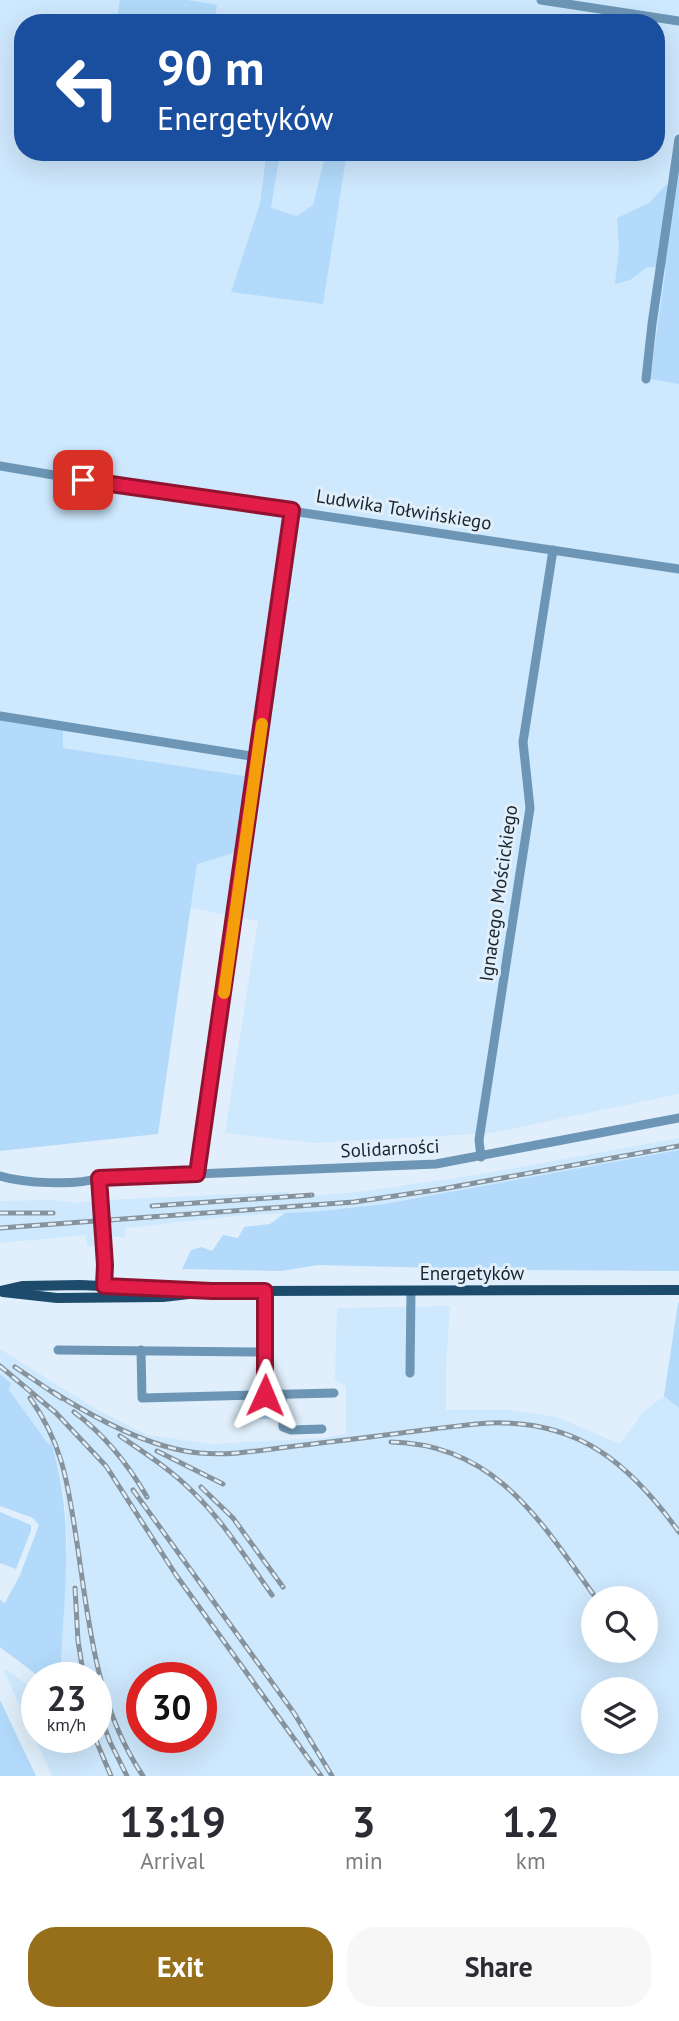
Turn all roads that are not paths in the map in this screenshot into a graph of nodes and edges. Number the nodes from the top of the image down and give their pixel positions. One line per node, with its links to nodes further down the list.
1 (541, 0): 2 (street)
2 (633, 14)
3 (679, 139): 4 (street)
4 (646, 379)
5 (0, 466): 6 (street, Ludwika Tołwińskiego)
6 (292, 510): 7 (street, Ludwika Tołwińskiego); 10 (street)
7 (553, 550): 8 (street, Ludwika Tołwińskiego); 12 (street, Ignacego Mościckiego)
8 (679, 569)
9 (0, 716): 10 (street)
10 (257, 757): 13 (street)
11 (679, 1118): 12 (street, Solidarności)
12 (481, 1157): 13 (street, Solidarności)
13 (197, 1174): 15 (street, Solidarności)
14 (0, 1176): 15 (street, Solidarności)
15 (99, 1178): 16 (street)
16 (104, 1286): 18 (main road, Energetyków); 21 (main road, Energetyków); 22 (street); 23 (street)
17 (679, 1290): 20 (main road, Energetyków)
18 (212, 1291): 19 (main road, Energetyków); 23 (main road, Energetyków)
19 (265, 1291): 20 (main road, Energetyków); 26 (street)
20 (411, 1291): 27 (street)
21 (0, 1292): 22 (main road, Energetyków)
22 (72, 1297): 23 (main road, Energetyków)
23 (127, 1298)
24 (58, 1350): 25 (street)
25 (141, 1350): 26 (street); 30 (street)
26 (265, 1352): 30 (street)
27 (410, 1373)
28 (334, 1393): 29 (street)
29 (282, 1394): 30 (street); 31 (street)
30 (265, 1395)
31 (322, 1429)

